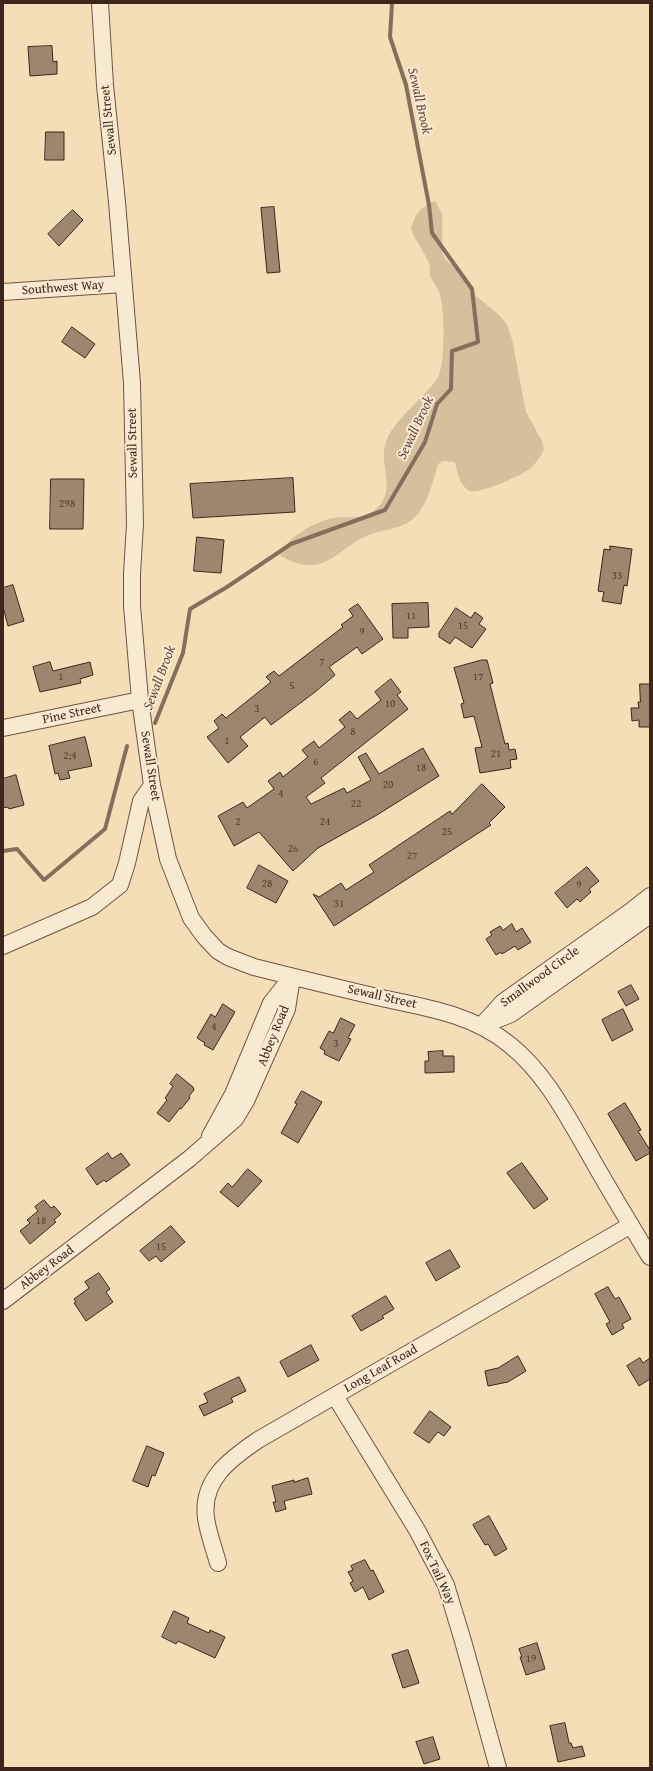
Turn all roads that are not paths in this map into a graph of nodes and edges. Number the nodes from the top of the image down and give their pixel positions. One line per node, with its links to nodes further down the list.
1 (100, 3): 2 (street, Sewall Street)
2 (123, 284): 3 (street, Southwest Way); 4 (street, Sewall Street)
3 (3, 292)
4 (140, 700): 5 (street, Pine Street); 6 (street, Sewall Street)
5 (3, 728)
6 (152, 785): 9 (street); 10 (street, Sewall Street)
7 (650, 896): 11 (street, Smallwood Circle)
8 (650, 915): 11 (street, Smallwood Circle)
9 (3, 946)
10 (292, 977): 11 (street, Sewall Street); 14 (street, Abbey Road)
11 (481, 1026): 12 (street, Sewall Street)
12 (630, 1225): 13 (street, Sewall Street); 15 (street, Long Leaf Road)
13 (650, 1257)
14 (3, 1301)
15 (335, 1396): 16 (street, Long Leaf Road); 17 (street, Fox Tail Way)
16 (218, 1563)
17 (498, 1768)

